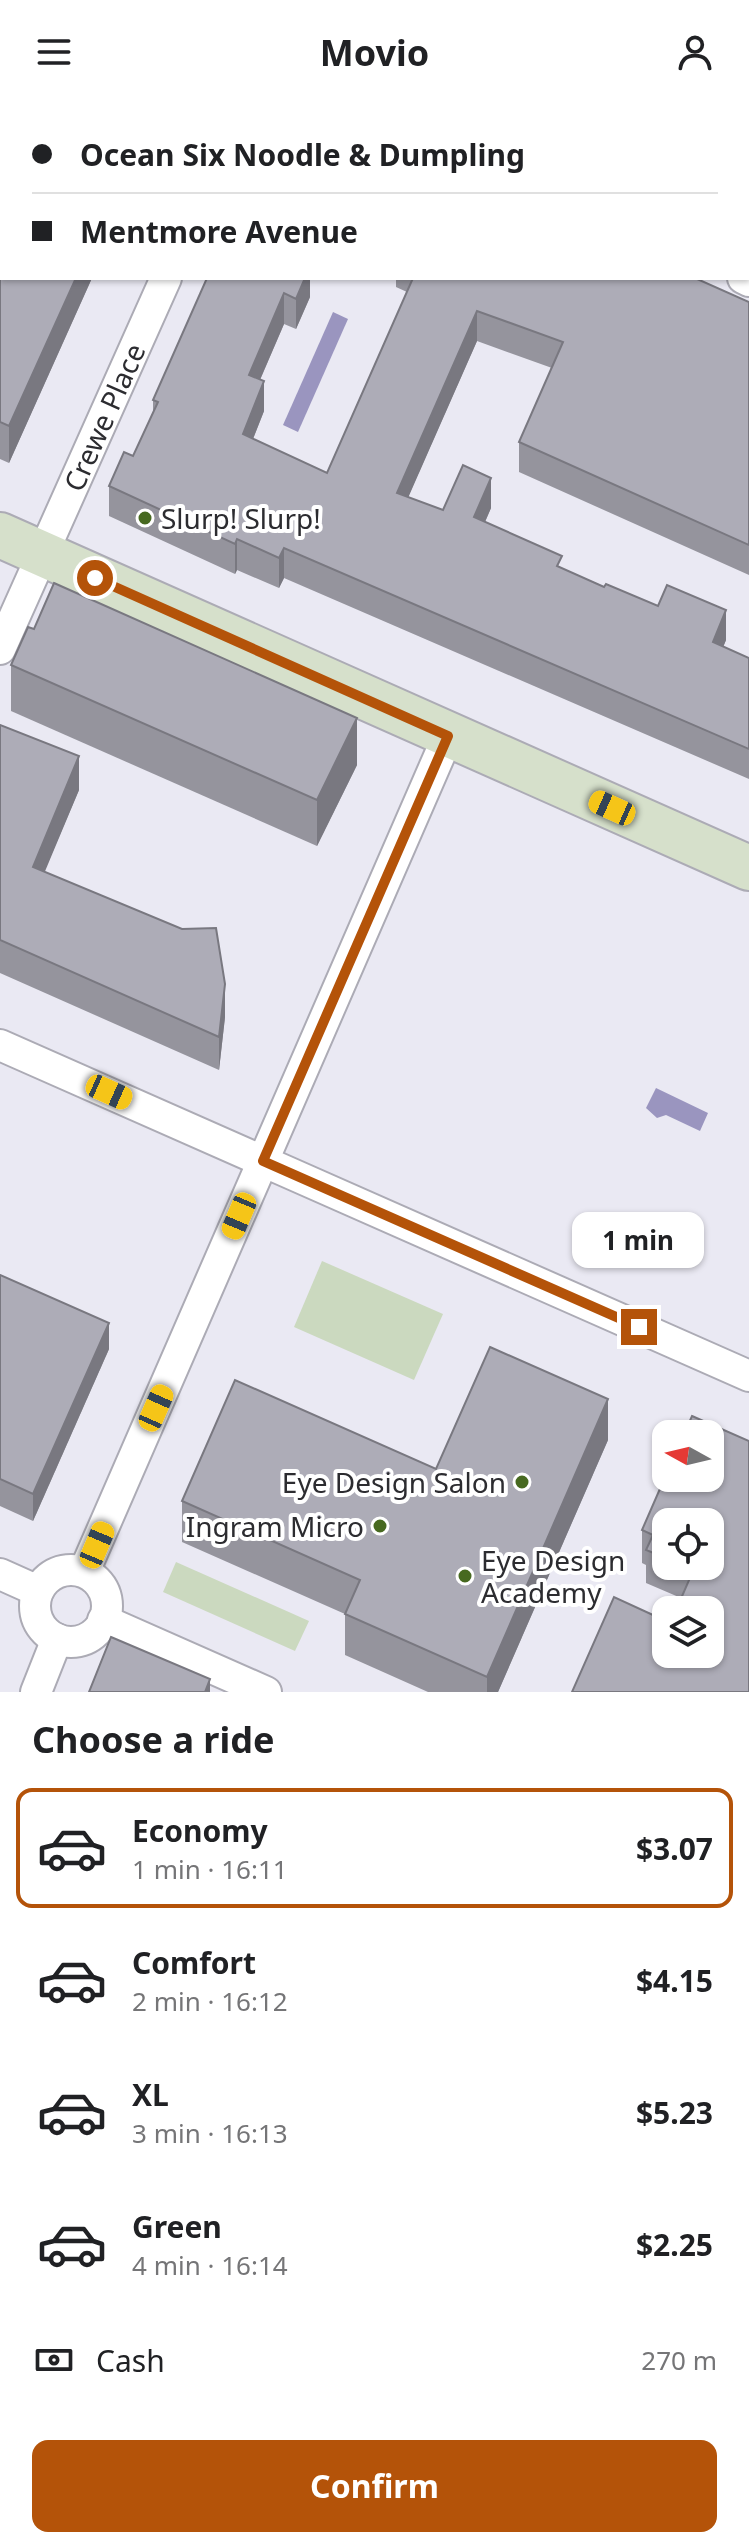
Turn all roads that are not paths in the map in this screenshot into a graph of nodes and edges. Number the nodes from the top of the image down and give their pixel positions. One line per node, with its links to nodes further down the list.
1 (165, 280): 3 (street, Crewe Place)
2 (0, 535): 3 (street)
3 (41, 554): 4 (street, Crewe Place); 5 (street)
4 (0, 649)
5 (448, 736): 6 (street); 8 (street)
6 (749, 868)
7 (0, 1045): 8 (street)
8 (263, 1161): 9 (street); 10 (street)
9 (749, 1376)
10 (84, 1572): 12 (street); 13 (street)
11 (0, 1574): 12 (street)
12 (38, 1591): 14 (street)
13 (103, 1620): 14 (street); 16 (street)
14 (57, 1639): 15 (street)
15 (36, 1692)
16 (266, 1692)

